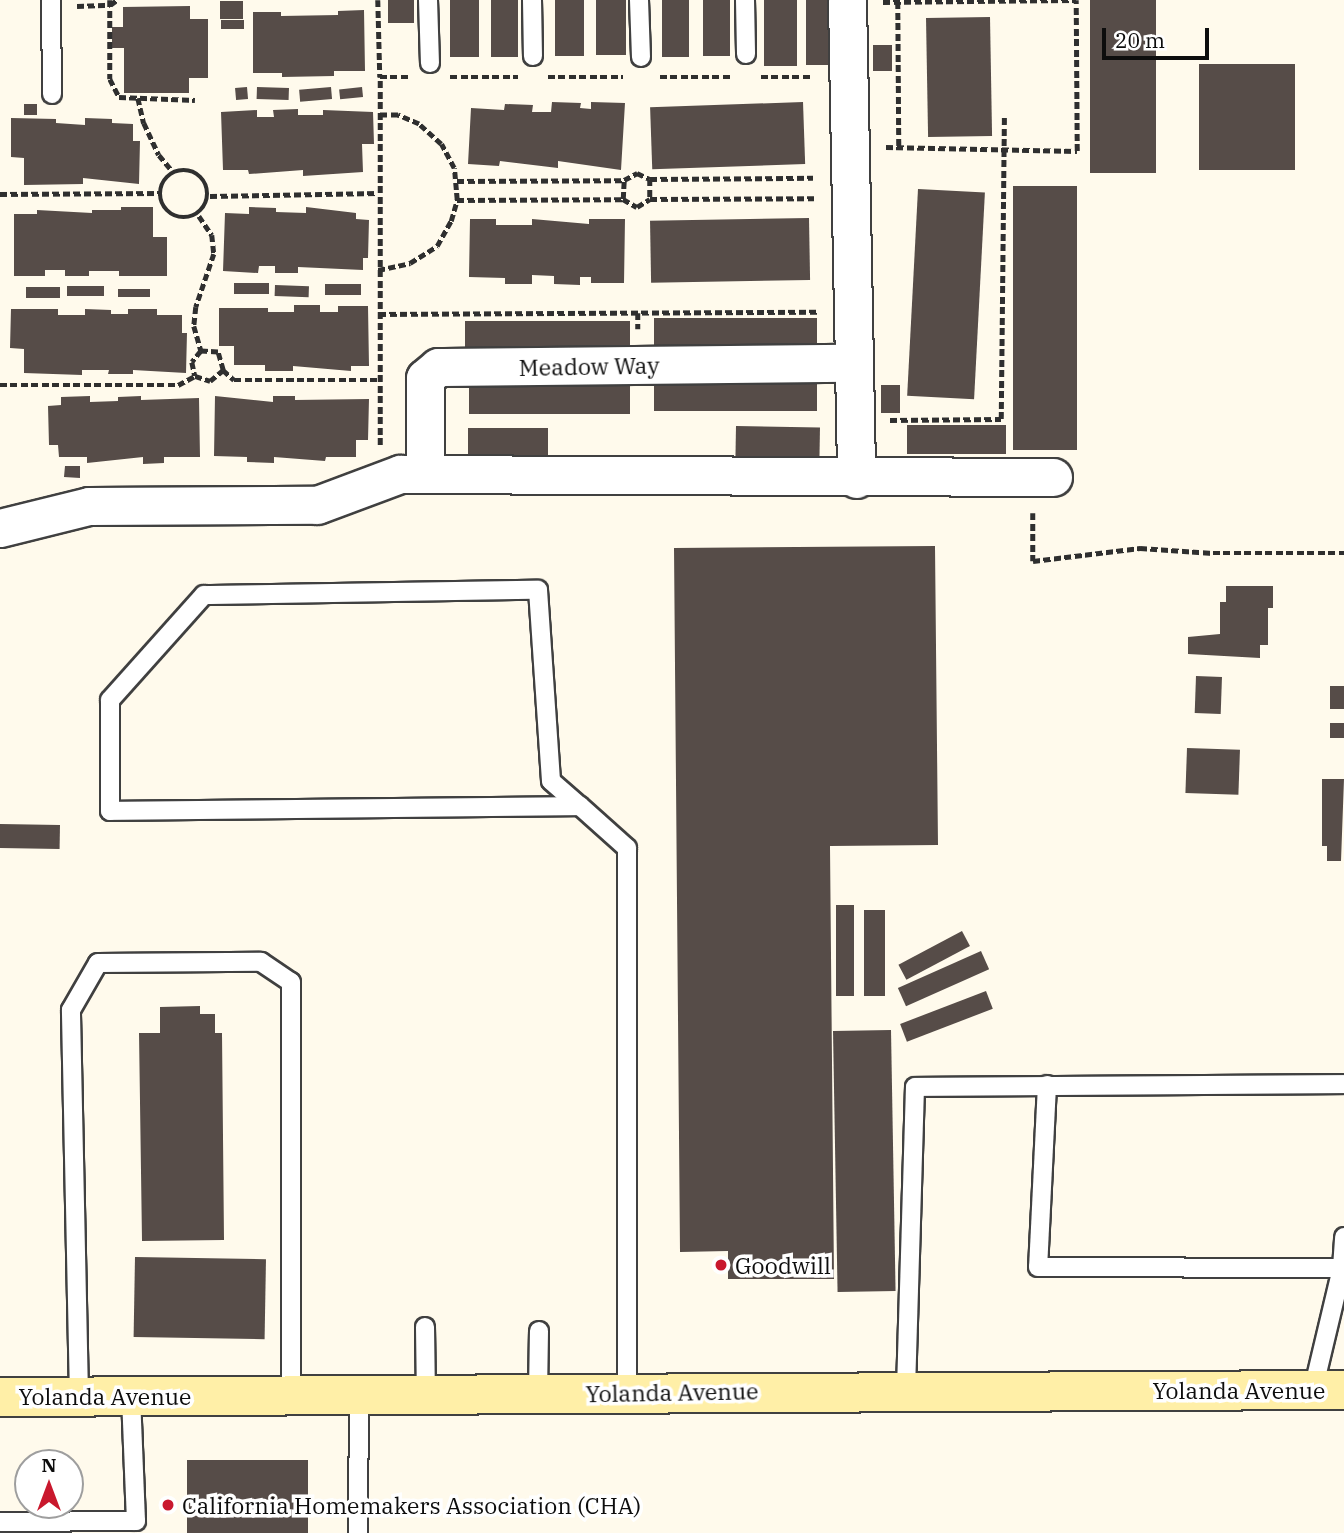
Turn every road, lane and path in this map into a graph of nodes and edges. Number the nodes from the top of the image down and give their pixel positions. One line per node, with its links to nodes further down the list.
1 (51, 0): 26 (lane)
2 (117, 0): 11 (path)
3 (378, 0): 17 (path)
4 (428, 0): 16 (lane)
5 (532, 0): 14 (lane)
6 (639, 0): 15 (lane)
7 (745, 0): 13 (lane)
8 (1076, 0): 10 (path); 33 (path)
9 (847, 1): 10 (path); 54 (street)
10 (898, 2): 32 (path)
11 (110, 3): 12 (path); 27 (path)
12 (73, 6)
13 (746, 54)
14 (533, 56)
15 (640, 57)
16 (436, 70): 19 (path)
17 (380, 77): 18 (path); 29 (path)
18 (416, 77)
19 (520, 77)
20 (546, 77): 21 (path)
21 (626, 77)
22 (652, 77): 23 (path)
23 (745, 77)
24 (757, 77): 25 (path)
25 (817, 77)
26 (52, 94)
27 (138, 98): 28 (path); 35 (path)
28 (195, 100)
29 (379, 115): 39 (path); 41 (path)
30 (1004, 115): 33 (path)
31 (880, 147): 32 (path)
32 (899, 147): 33 (path)
33 (1003, 150): 59 (path)
34 (817, 165): 36 (path)
35 (174, 173): 40 (path); 43 (path)
36 (817, 178): 37 (path); 44 (path)
37 (650, 179): 38 (path); 46 (path)
38 (624, 180): 39 (path); 45 (path)
39 (457, 181): 47 (path)
40 (160, 193): 42 (path); 49 (path)
41 (378, 193): 43 (path); 50 (path)
42 (0, 194)
43 (210, 196): 49 (path)
44 (817, 197): 46 (path); 48 (path)
45 (623, 199): 46 (path); 47 (path)
46 (650, 199)
47 (457, 200): 50 (path)
48 (817, 210)
49 (199, 216): 53 (path)
50 (378, 270): 52 (path)
51 (817, 300): 52 (path)
52 (379, 314): 57 (path)
53 (201, 351): 55 (path); 56 (path)
54 (853, 363): 59 (street); 60 (street, Meadow Way)
55 (223, 370): 56 (path); 57 (path)
56 (195, 376): 58 (path)
57 (379, 380): 60 (path)
58 (0, 385)
59 (854, 421): 62 (street)
60 (426, 461): 62 (street); 63 (street)
61 (1043, 477): 62 (street); 64 (path)
62 (856, 479)
63 (0, 528)
64 (1344, 553)
65 (580, 806): 65 (lane); 74 (lane)
66 (1344, 1084): 67 (lane)
67 (1047, 1085): 69 (lane); 72 (lane)
68 (1344, 1237): 69 (lane)
69 (1343, 1268): 73 (lane)
70 (425, 1327): 78 (lane)
71 (538, 1331): 75 (lane)
72 (906, 1390): 73 (main road, Yolanda Avenue); 74 (main road, Yolanda Avenue)
73 (1328, 1390)
74 (628, 1392): 75 (main road, Yolanda Avenue)
75 (538, 1394): 78 (main road, Yolanda Avenue)
76 (291, 1395): 77 (main road, Yolanda Avenue); 80 (lane); 81 (main road, Yolanda Avenue)
77 (359, 1395): 78 (main road, Yolanda Avenue); 84 (lane)
78 (426, 1395)
79 (0, 1396): 80 (main road, Yolanda Avenue)
80 (79, 1396): 81 (main road, Yolanda Avenue)
81 (131, 1396): 83 (lane)
82 (0, 1522): 83 (lane)
83 (136, 1527)
84 (358, 1533)

